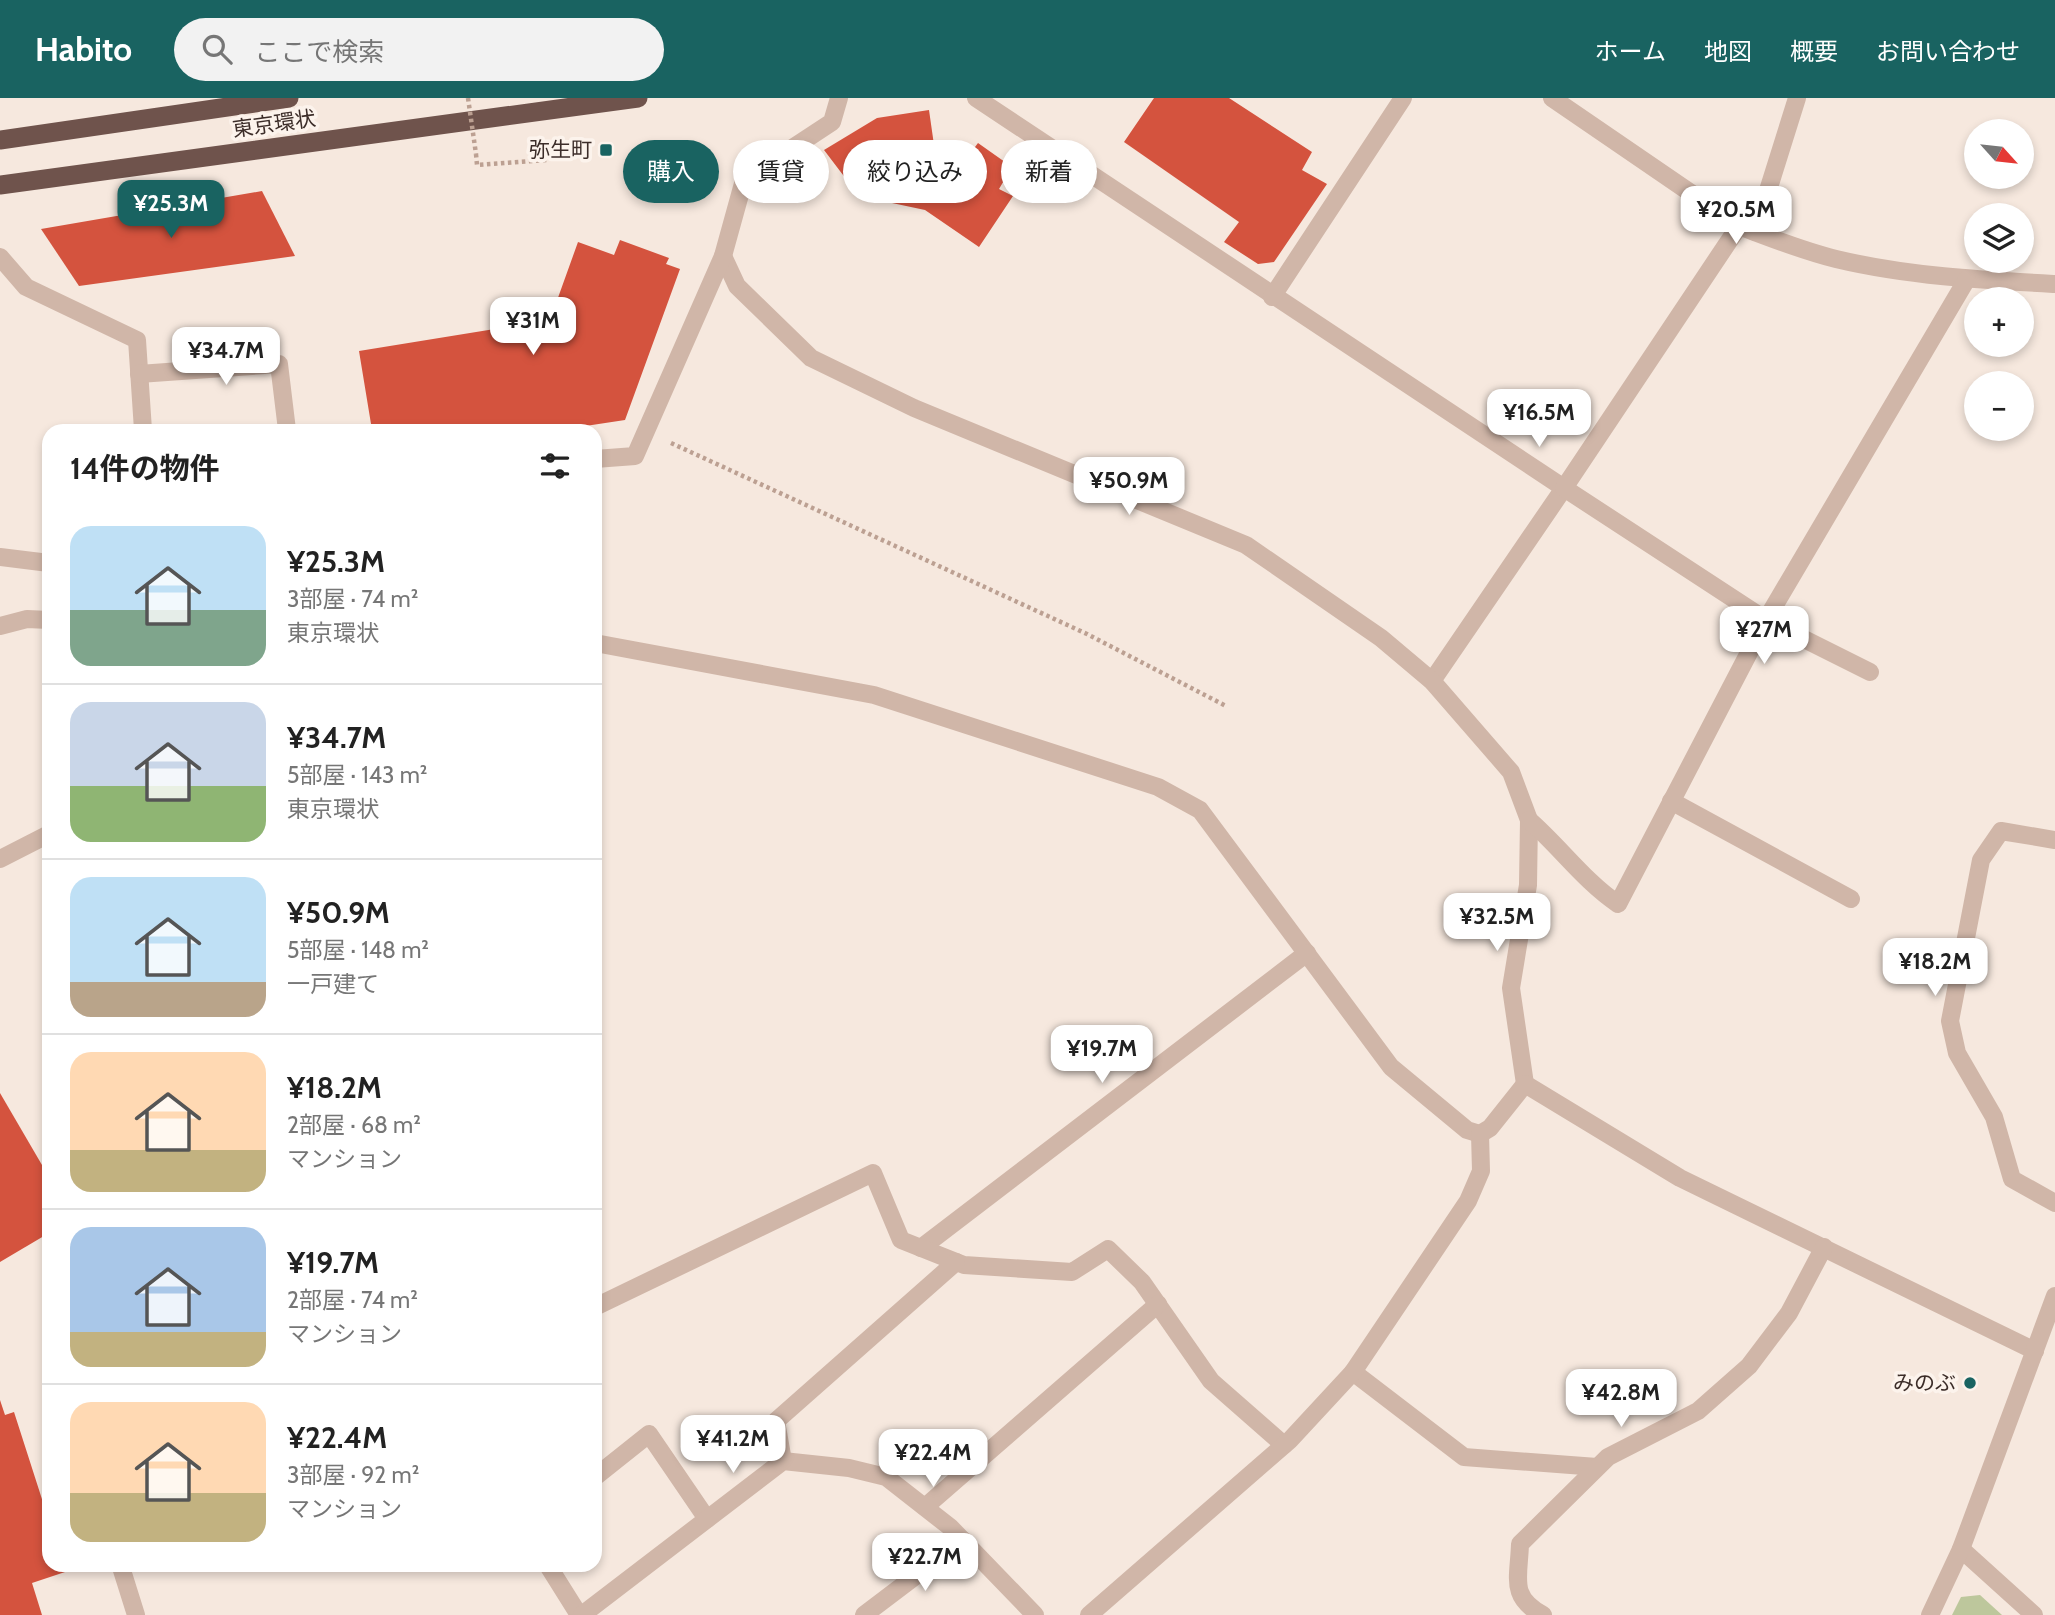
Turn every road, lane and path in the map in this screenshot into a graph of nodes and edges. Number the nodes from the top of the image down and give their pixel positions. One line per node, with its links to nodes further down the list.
1 (289, 98): 9 (highway, 東京環状)
2 (468, 98): 10 (path, bridge)
3 (638, 98): 11 (highway, 東京環状)
4 (839, 98): 13 (street)
5 (976, 98): 17 (street)
6 (1403, 98): 17 (street)
7 (1552, 98): 12 (street)
8 (1797, 98): 12 (street)
9 (0, 140)
10 (548, 160)
11 (0, 185)
12 (1747, 229): 15 (street); 23 (street)
13 (723, 256): 21 (street); 31 (street)
14 (0, 257): 18 (street)
15 (1967, 279): 16 (street); 27 (street)
16 (2055, 284)
17 (1272, 297): 23 (street)
18 (139, 374): 19 (street); 20 (street)
19 (143, 424)
20 (286, 424)
21 (645, 431): 22 (street); 32 (path)
22 (602, 458)
23 (1564, 488): 27 (street); 31 (street)
24 (0, 557): 25 (street)
25 (42, 562)
26 (42, 620): 28 (street)
27 (1766, 620): 30 (street); 33 (street)
28 (0, 626)
29 (602, 644): 39 (street)
30 (1870, 672)
31 (1432, 681): 34 (street)
32 (1226, 706)
33 (1671, 802): 34 (street); 38 (street)
34 (1529, 820): 40 (street)
35 (42, 838): 37 (street)
36 (2055, 840): 42 (street)
37 (0, 859)
38 (1851, 899)
39 (1307, 954): 41 (street); 44 (street)
40 (1525, 1084): 41 (street); 43 (street)
41 (1480, 1134): 50 (street)
42 (2055, 1203)
43 (1824, 1247): 49 (street); 53 (street)
44 (921, 1248): 45 (street); 47 (street)
45 (956, 1262): 48 (street); 52 (street)
46 (2055, 1296): 49 (street)
47 (602, 1304)
48 (1158, 1304): 51 (street); 55 (street)
49 (2035, 1351): 58 (street)
50 (1353, 1372): 51 (street); 53 (street)
51 (1284, 1445): 65 (street)
52 (783, 1461): 55 (street); 56 (street)
53 (1597, 1467): 66 (street)
54 (602, 1471): 56 (street)
55 (925, 1507): 57 (street)
56 (707, 1519): 62 (street)
57 (963, 1540): 63 (street); 64 (street)
58 (1961, 1549): 67 (street); 68 (street)
59 (123, 1572): 61 (street)
60 (552, 1572): 62 (street)
61 (136, 1615)
62 (580, 1615)
63 (864, 1615)
64 (1035, 1615)
65 (1089, 1615)
66 (1543, 1615)
67 (1930, 1615)
68 (2034, 1615)

